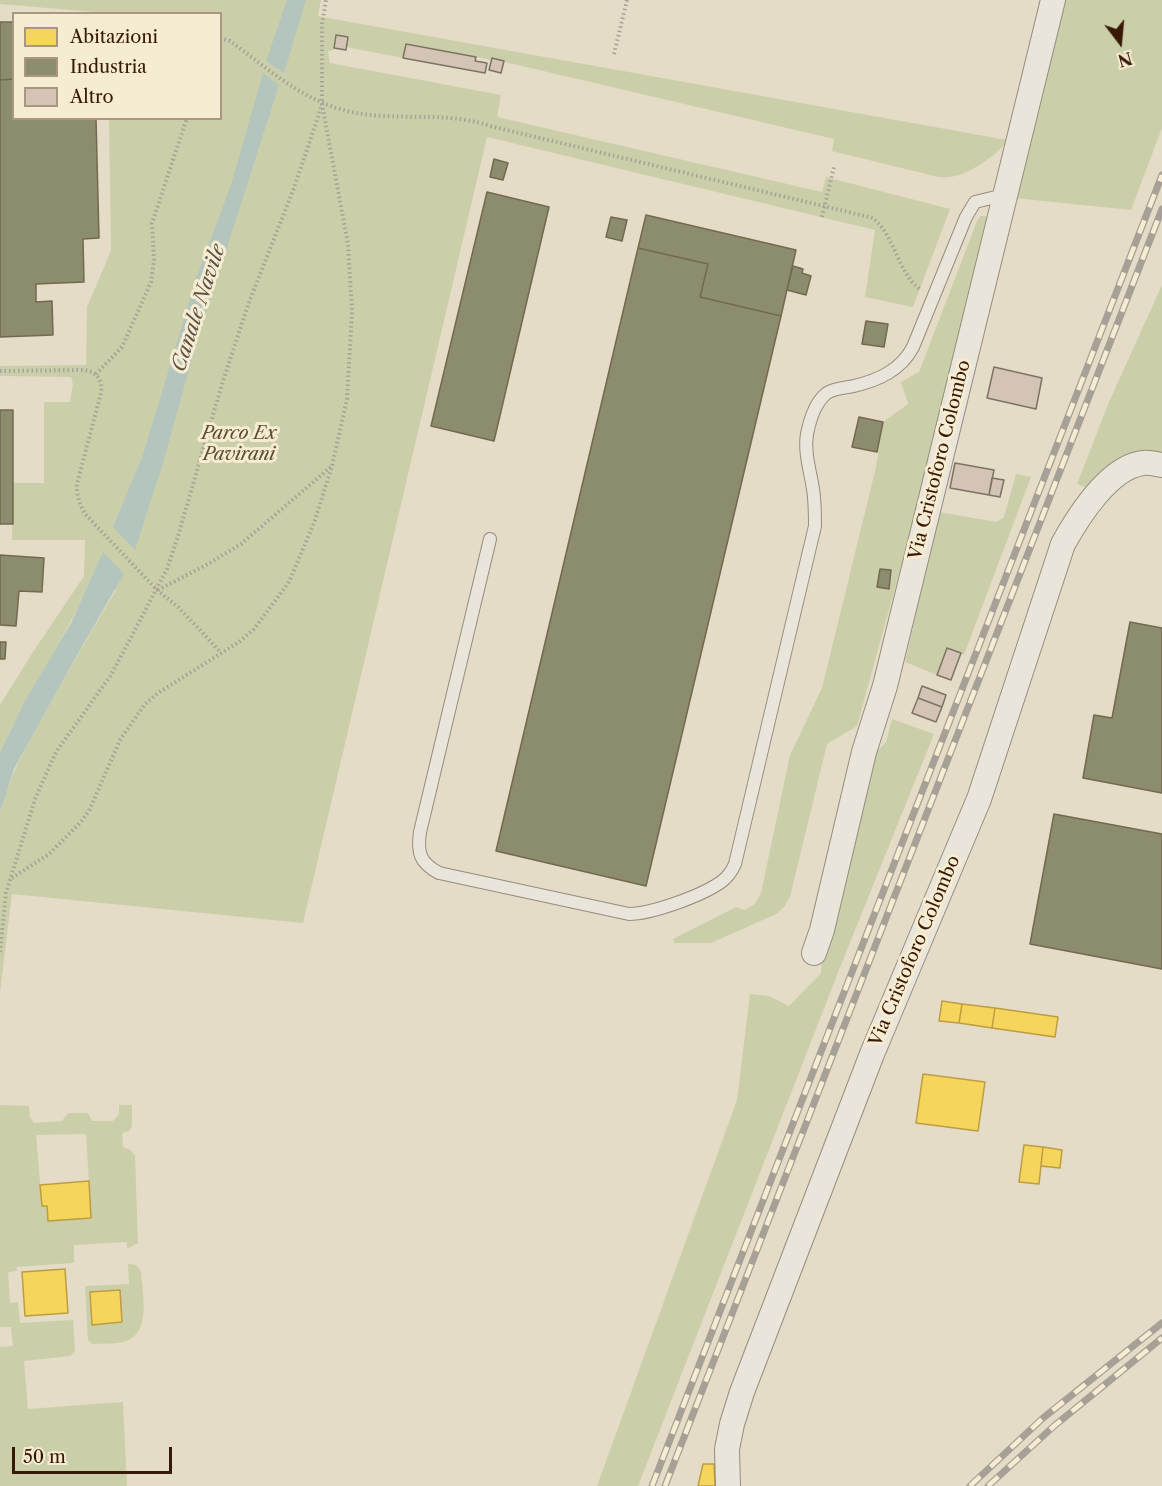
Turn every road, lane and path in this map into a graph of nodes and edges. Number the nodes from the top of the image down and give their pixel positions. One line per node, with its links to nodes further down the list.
1 (326, 0): 6 (path)
2 (627, 0): 5 (path)
3 (1053, 0): 9 (street, Via Cristoforo Colombo)
4 (222, 39): 6 (path)
5 (614, 54)
6 (322, 104): 10 (path); 16 (path); 18 (path)
7 (186, 120): 14 (path)
8 (834, 167): 10 (path)
9 (1004, 195): 12 (lane); 22 (street, Via Cristoforo Colombo)
10 (825, 206): 11 (path); 12 (path)
11 (822, 217)
12 (933, 297): 17 (lane)
13 (0, 371): 14 (path)
14 (96, 374): 18 (path)
15 (1162, 465): 23 (street, Via Cristoforo Colombo)
16 (332, 466): 18 (path); 19 (path)
17 (490, 539)
18 (157, 590): 19 (path); 20 (path)
19 (221, 654): 20 (path)
20 (12, 878): 21 (path)
21 (0, 952)
22 (814, 953)
23 (728, 1486)

